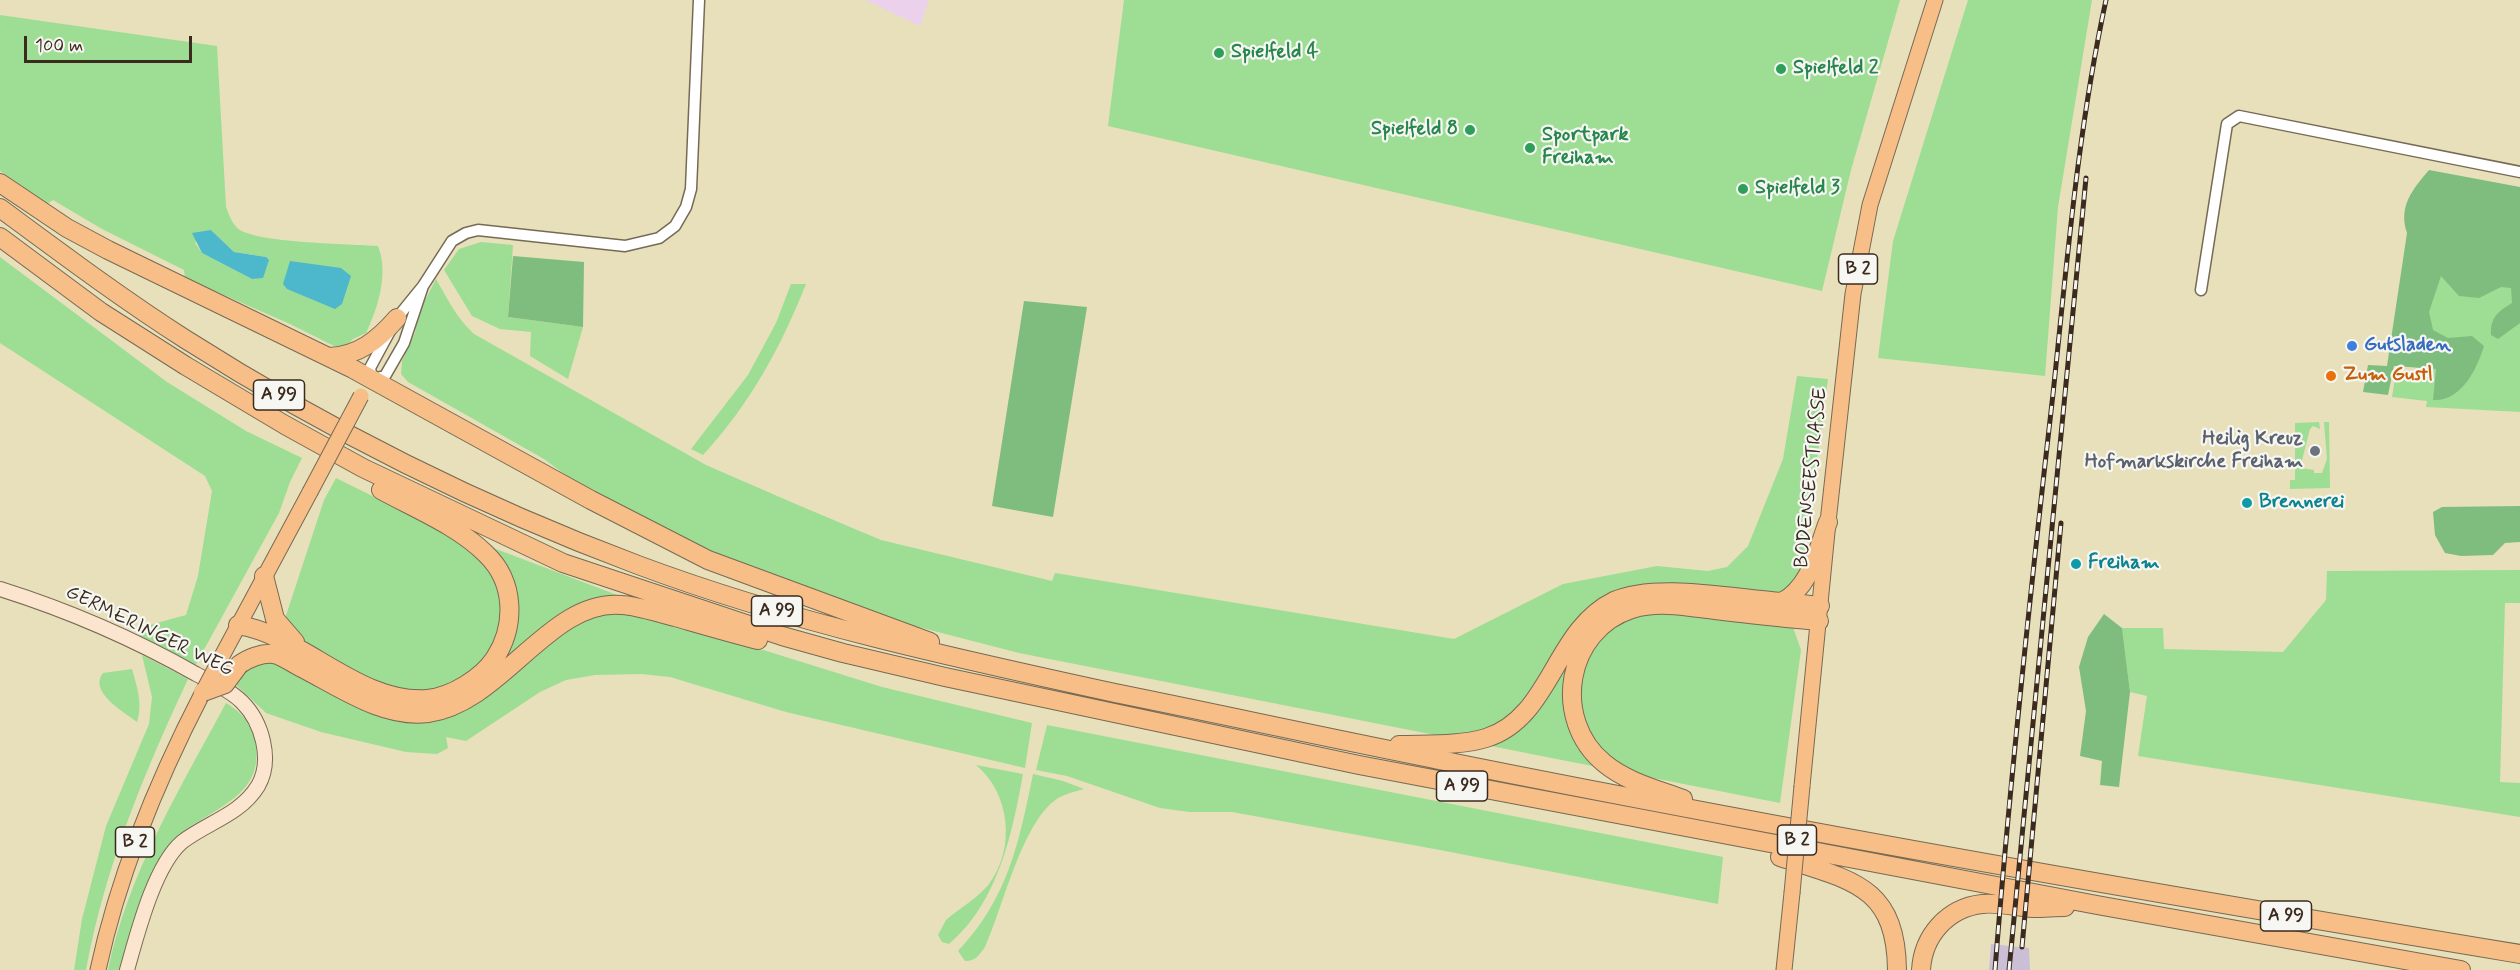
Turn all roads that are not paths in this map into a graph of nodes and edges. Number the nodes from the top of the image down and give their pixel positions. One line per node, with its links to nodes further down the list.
1 (699, 0): 8 (street)
2 (1935, 0): 12 (main road, BODENSEESTRASSE / B 2)
3 (2520, 172): 7 (street)
4 (0, 183): 9 (highway)
5 (0, 208): 22 (highway, A 99)
6 (0, 237): 11 (highway, A 99)
7 (2201, 290)
8 (404, 317): 9 (highway); 10 (street); 10 (street)
9 (328, 357): 10 (highway)
10 (372, 379): 13 (main road, B 2, bridge); 22 (highway)
11 (322, 446): 19 (highway, A 99); 21 (highway)
12 (1828, 522): 16 (highway); 17 (main road, BODENSEESTRASSE / B 2)
13 (264, 576): 18 (main road, B 2); 21 (highway)
14 (0, 589): 30 (street, GERMERINGER WEG)
15 (1747, 607): 16 (highway); 24 (highway); 25 (highway)
16 (1780, 607): 17 (highway)
17 (1819, 614): 31 (main road, BODENSEESTRASSE / B 2, bridge)
18 (238, 625): 20 (highway); 21 (highway); 23 (main road, B 2, bridge)
19 (843, 653): 20 (highway); 26 (highway, A 99)
20 (274, 654): 23 (highway, bridge)
21 (307, 654)
22 (978, 664): 24 (highway, A 99)
23 (199, 699): 29 (main road, B 2)
24 (1365, 745): 25 (highway, A 99)
25 (1724, 816): 28 (highway, A 99)
26 (1693, 829): 27 (highway, A 99); 32 (highway)
27 (2097, 906): 33 (highway); 34 (highway, A 99)
28 (2520, 954)
29 (98, 970)
30 (127, 970)
31 (1784, 970)
32 (1897, 970)
33 (1921, 970)
34 (2461, 970)

